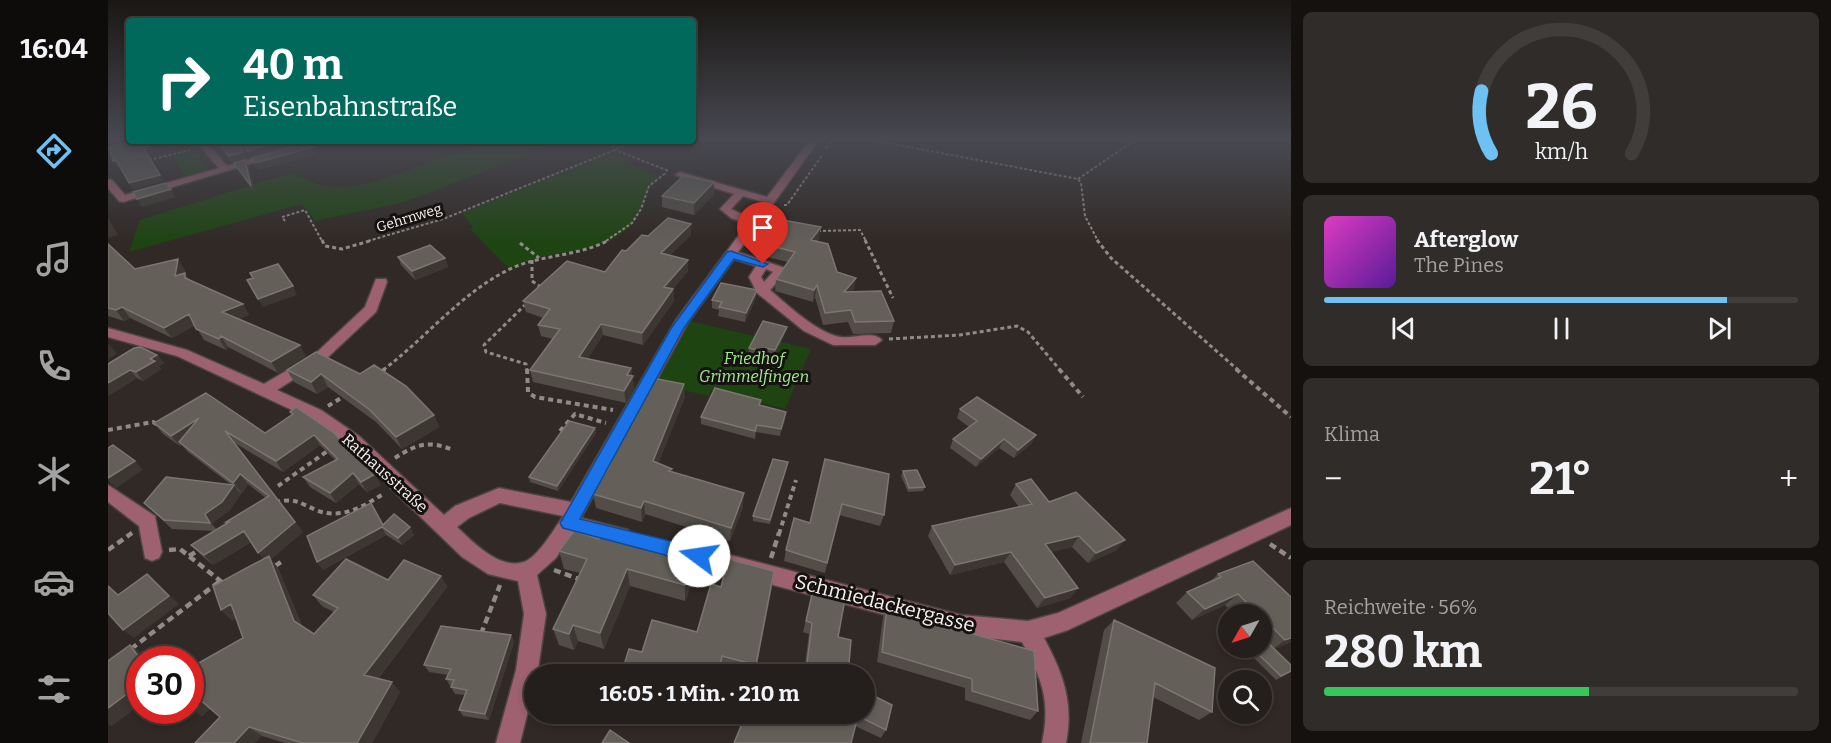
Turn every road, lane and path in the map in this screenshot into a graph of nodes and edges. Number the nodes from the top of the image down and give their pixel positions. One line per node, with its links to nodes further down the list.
1 (206, 175): 9 (street)
2 (556, 175): 12 (path, Gehrnweg)
3 (663, 175): 17 (path)
4 (680, 175): 10 (street)
5 (790, 175): 11 (street)
6 (1055, 175): 8 (path)
7 (1084, 175): 8 (path)
8 (1078, 179): 34 (path)
9 (108, 182)
10 (740, 193): 11 (street); 13 (street)
11 (771, 201): 13 (street)
12 (285, 221)
13 (756, 222): 14 (street); 16 (street)
14 (810, 231): 23 (path)
15 (520, 243): 17 (path)
16 (731, 254): 19 (street); 35 (street)
17 (539, 258): 18 (path)
18 (532, 260): 22 (path); 29 (path)
19 (763, 264): 21 (street); 21 (street)
20 (381, 282): 30 (street)
21 (762, 290): 26 (street)
22 (535, 295)
23 (893, 298)
24 (528, 302): 35 (path)
25 (108, 332): 27 (street, Rathausstraße)
26 (875, 340): 32 (path)
27 (149, 343): 28 (street); 30 (street, Rathausstraße)
28 (133, 353)
29 (374, 377)
30 (264, 392): 33 (street, Rathausstraße)
31 (346, 395): 33 (path)
32 (1083, 397)
33 (315, 414): 39 (street, Rathausstraße)
34 (1291, 417)
35 (626, 420): 38 (path); 48 (street)
36 (162, 427): 37 (path)
37 (108, 430)
38 (560, 431)
39 (347, 436): 41 (street, Rathausstraße); 44 (path)
40 (453, 450): 41 (path)
41 (382, 466): 43 (street, Rathausstraße)
42 (796, 480): 60 (path)
43 (400, 483): 46 (path); 50 (street, Rathausstraße)
44 (278, 486)
45 (108, 492): 49 (street)
46 (266, 506)
47 (1291, 516): 65 (street, Schmiedackergasse)
48 (572, 517): 50 (street); 51 (street); 58 (street)
49 (148, 522): 54 (path); 55 (street)
50 (443, 527): 58 (street, Rathausstraße)
51 (635, 540)
52 (206, 545): 56 (path)
53 (657, 545): 60 (street, Schmiedackergasse)
54 (108, 550)
55 (152, 552): 56 (path)
56 (189, 556): 62 (path)
57 (284, 560): 59 (path)
58 (532, 567): 61 (path); 68 (street)
59 (267, 570)
60 (766, 574): 65 (street, Schmiedackergasse)
61 (582, 580)
62 (220, 581): 63 (path); 67 (path)
63 (226, 585)
64 (494, 602): 66 (path)
65 (1028, 632): 69 (street)
66 (479, 638)
67 (135, 646)
68 (508, 743)
69 (1054, 743)

